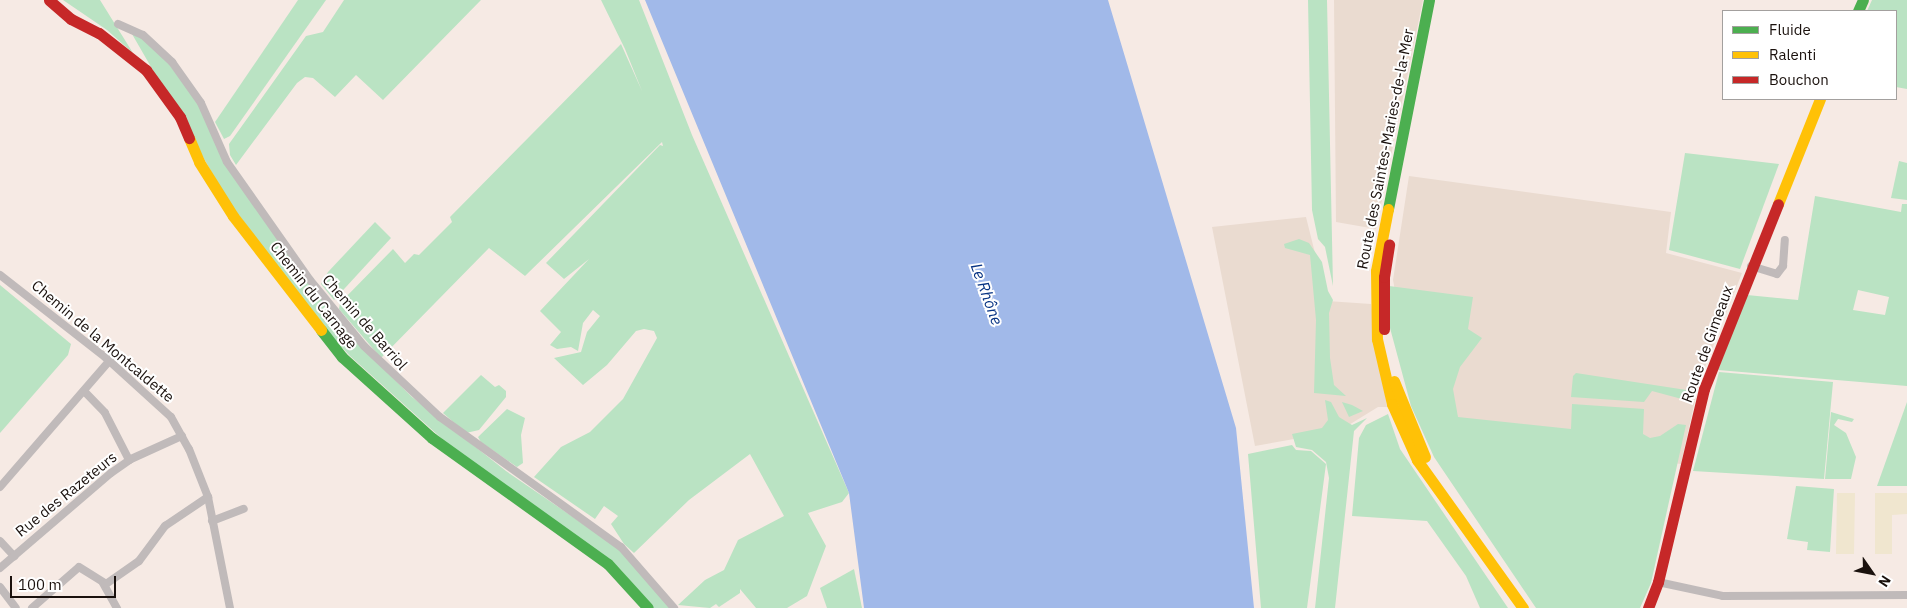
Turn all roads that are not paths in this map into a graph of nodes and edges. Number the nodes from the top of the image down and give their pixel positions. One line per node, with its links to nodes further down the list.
1 (49, 0): 29 (street, Chemin du Carnage)
2 (1429, 0): 18 (street, Route des Saintes-Maries-de-la-Mer)
3 (1437, 0): 18 (street, Route des Saintes-Maries-de-la-Mer)
4 (118, 24): 30 (street, Chemin de Barriol)
5 (1820, 100): 7 (street, Route de Gimeaux)
6 (1785, 240): 7 (street)
7 (1751, 266): 21 (street, Route de Gimeaux)
8 (0, 275): 9 (street, Chemin de la Montcaldette)
9 (109, 361): 10 (street); 11 (street, Chemin de la Montcaldette)
10 (84, 391): 12 (street); 13 (street)
11 (182, 436): 12 (street, Rue des Razeteurs); 14 (street, Chemin de la Montcaldette)
12 (129, 460): 19 (street, Rue des Razeteurs)
13 (0, 487)
14 (208, 497): 16 (street, Chemin de la Montcaldette); 22 (street)
15 (244, 509): 16 (street)
16 (212, 521): 28 (street, Chemin de la Montcaldette)
17 (0, 541): 19 (street)
18 (1479, 547): 31 (street, Route des Saintes-Maries-de-la-Mer)
19 (14, 556): 20 (street, Rue des Razeteurs)
20 (0, 568)
21 (1658, 582): 24 (street); 32 (street, Route de Gimeaux)
22 (103, 583): 26 (street); 27 (street)
23 (0, 587): 25 (street)
24 (1907, 595)
25 (16, 608)
26 (32, 608)
27 (117, 608)
28 (230, 608)
29 (648, 608)
30 (674, 608)
31 (1523, 608)
32 (1648, 608)

